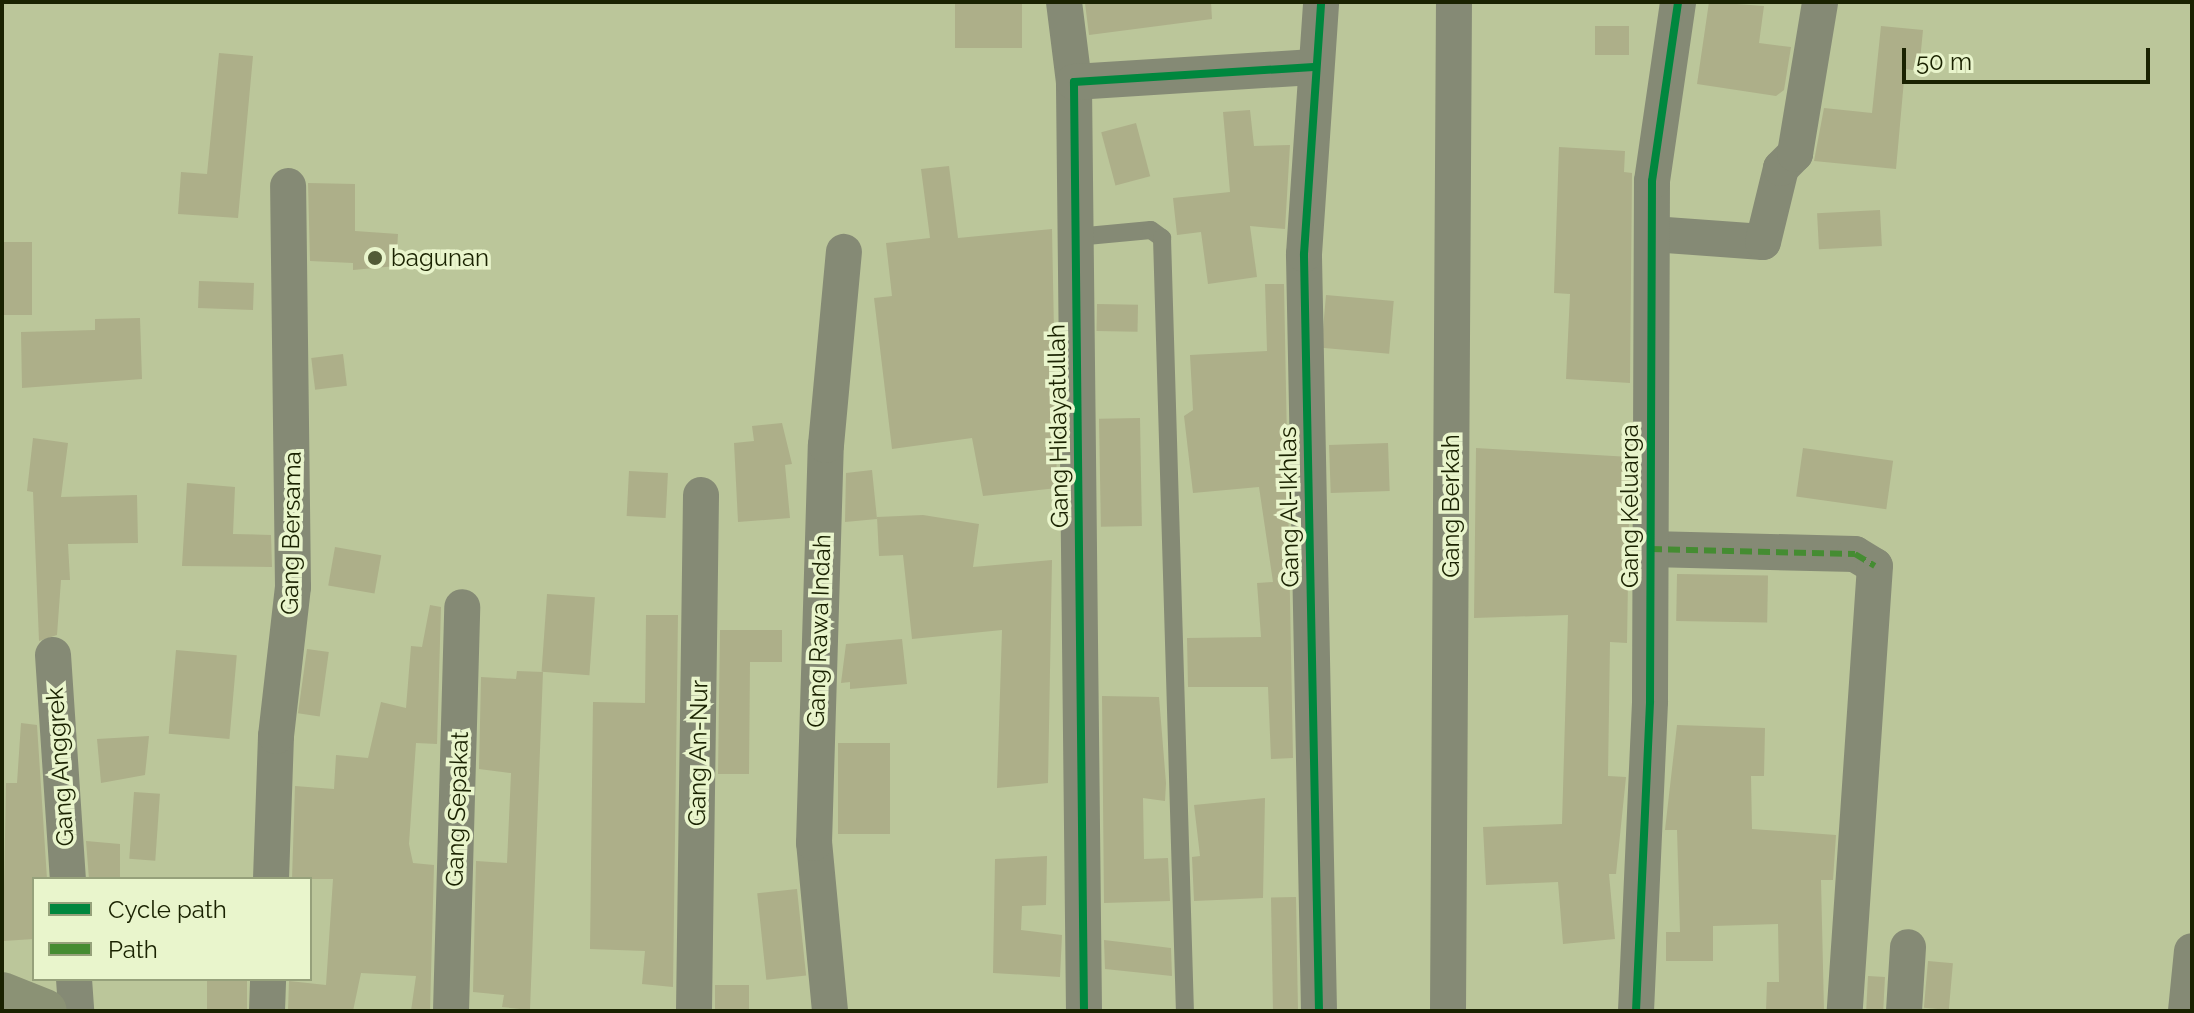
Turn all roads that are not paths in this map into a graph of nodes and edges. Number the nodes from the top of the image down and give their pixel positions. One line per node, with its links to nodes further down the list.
1 (1064, 2): 7 (street, Gang Hidayatullah)
2 (1321, 2): 6 (street, Gang Al-Ikhlas)
3 (1454, 2): 32 (street, Gang Berkah)
4 (1678, 2): 9 (street, Gang Keluarga)
5 (1820, 3): 9 (street)
6 (1314, 67): 7 (street); 31 (street, Gang Al-Ikhlas)
7 (1074, 82): 10 (street, Gang Hidayatullah)
8 (288, 186): 17 (street, Gang Bersama)
9 (1652, 234): 13 (street, Gang Keluarga)
10 (1076, 237): 29 (street, Gang Hidayatullah); 30 (lane)
11 (844, 252): 28 (street, Gang Rawa Indah)
12 (701, 495): 27 (street, Gang An-Nur)
13 (1650, 549): 33 (street, Gang Keluarga); 34 (street)
14 (462, 607): 26 (street, Gang Sepakat)
15 (53, 655): 16 (street, Gang Anggrek)
16 (68, 877)
17 (271, 877)
18 (1908, 947): 35 (street)
19 (2192, 951): 36 (street)
20 (74, 981): 24 (street)
21 (268, 981): 25 (street)
22 (2, 994): 23 (main road)
23 (45, 1011)
24 (76, 1011)
25 (267, 1011)
26 (451, 1011)
27 (694, 1011)
28 (830, 1011)
29 (1084, 1011)
30 (1185, 1011)
31 (1319, 1011)
32 (1448, 1011)
33 (1636, 1011)
34 (1845, 1011)
35 (1904, 1011)
36 (2186, 1011)

